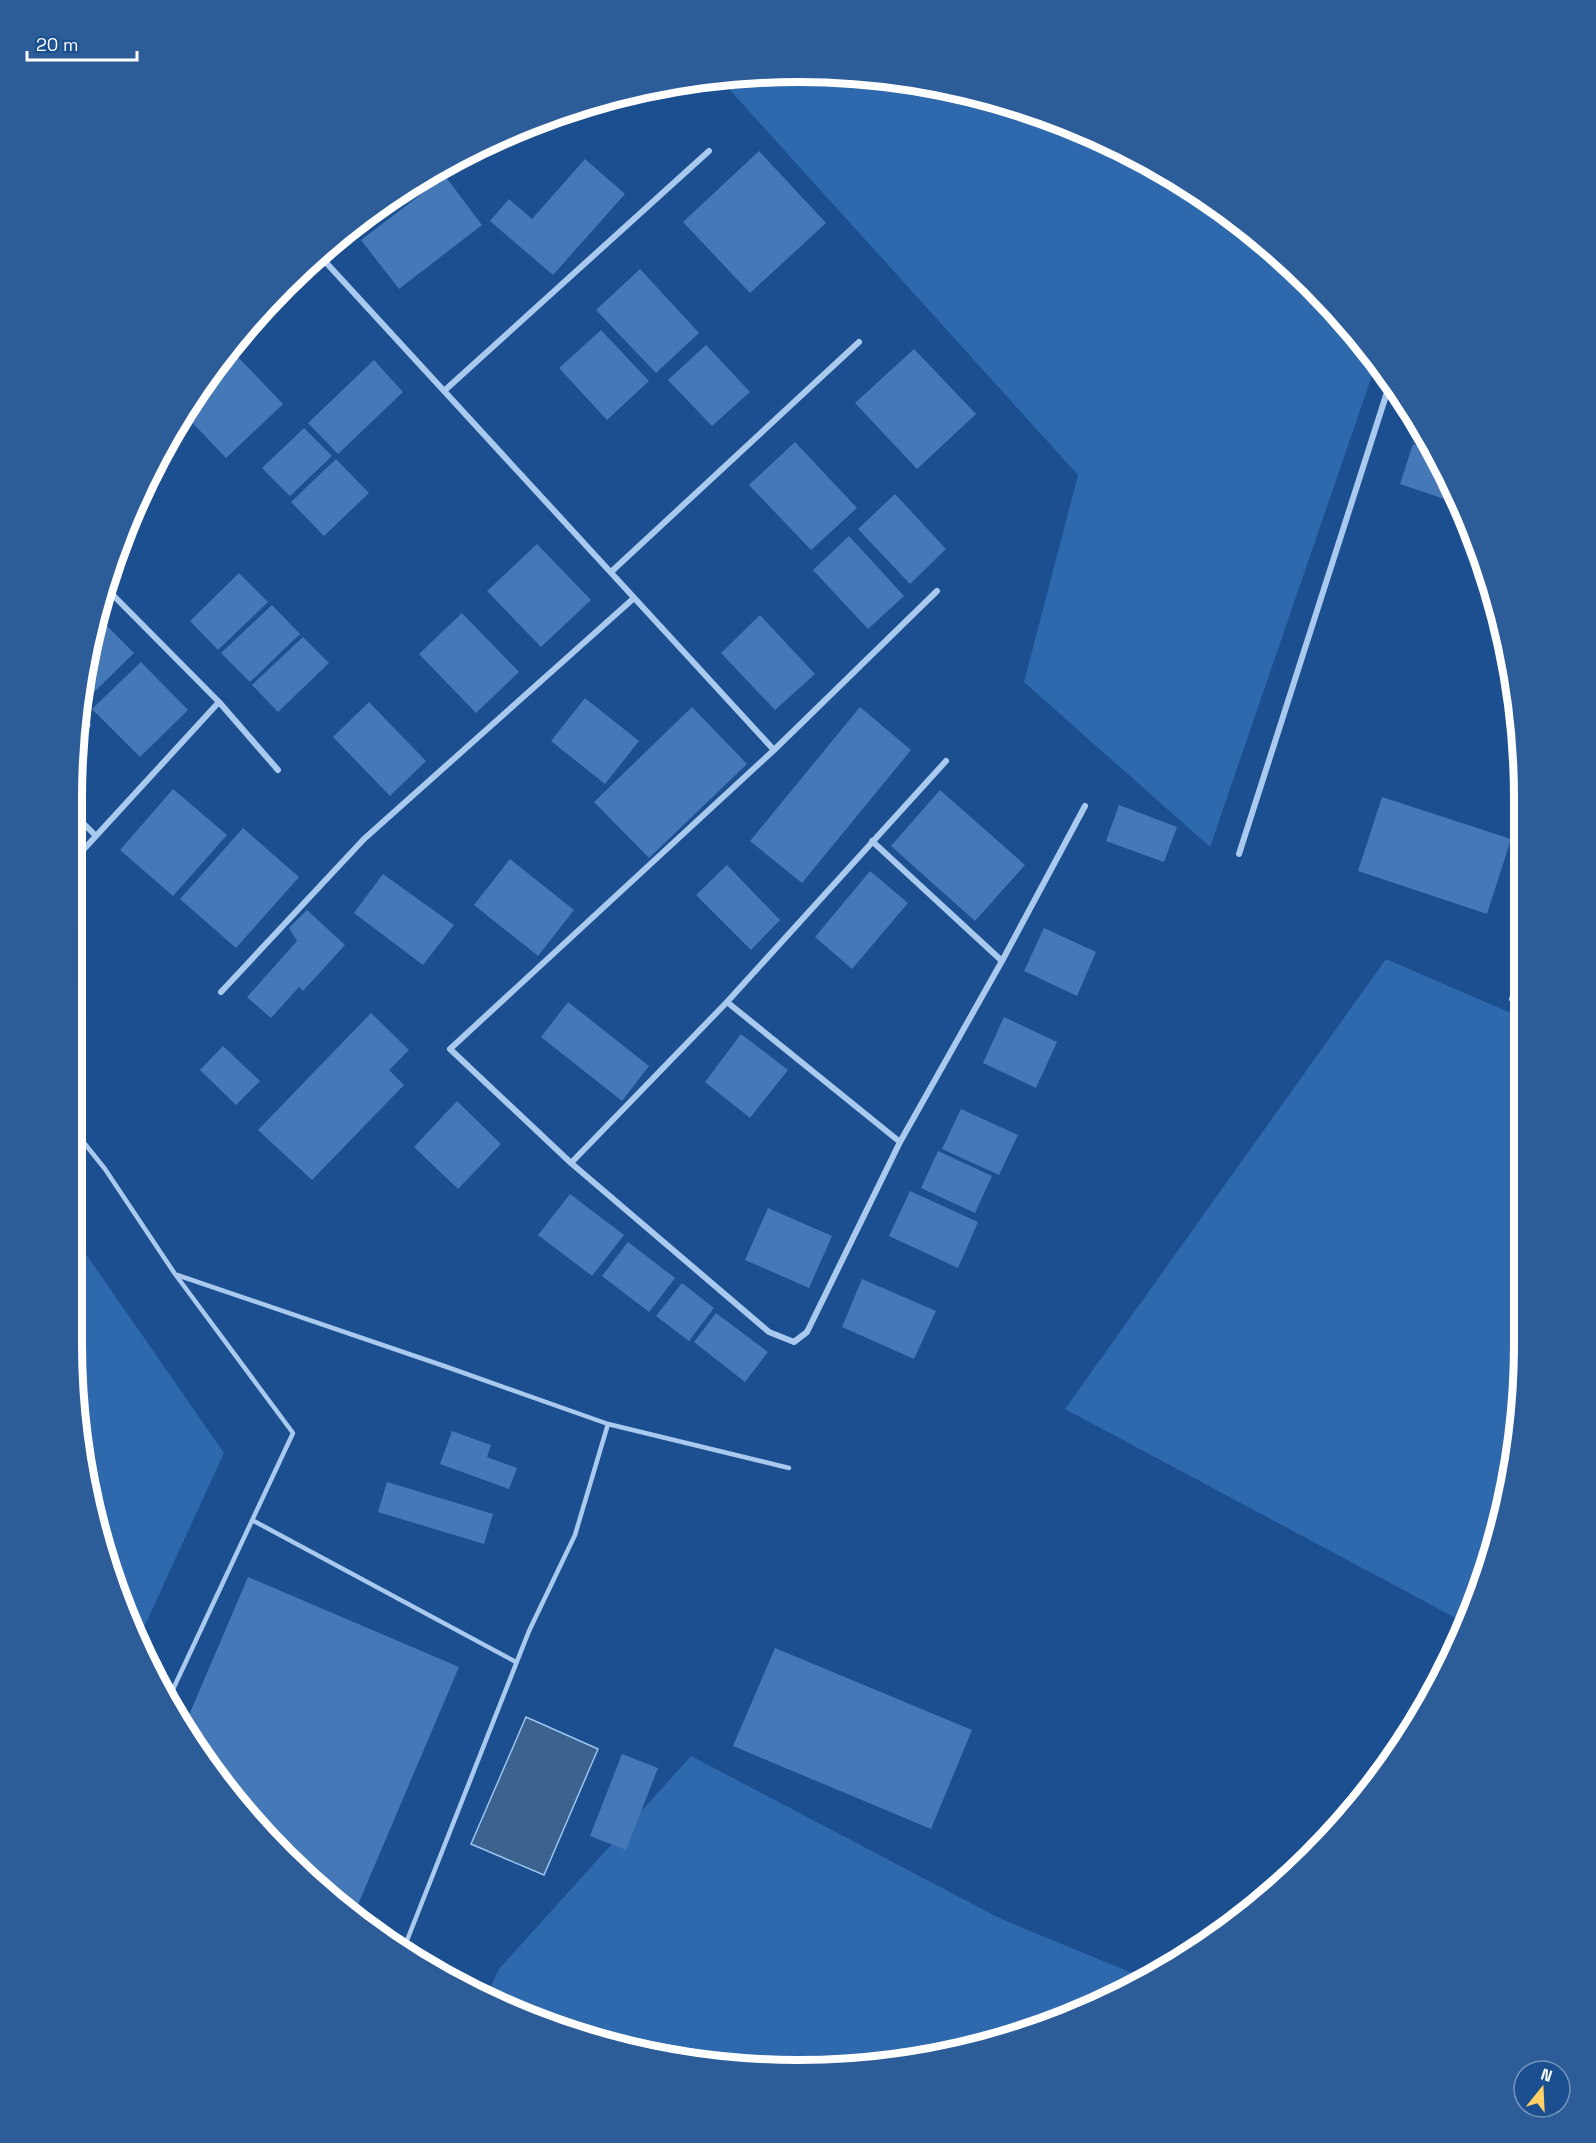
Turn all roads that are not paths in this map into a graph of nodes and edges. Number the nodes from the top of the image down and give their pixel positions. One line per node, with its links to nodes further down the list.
1 (709, 152): 4 (street)
2 (325, 261): 4 (street)
3 (859, 342): 6 (street)
4 (444, 391): 6 (street)
5 (1387, 392): 19 (street)
6 (611, 572): 9 (street)
7 (937, 591): 11 (street)
8 (112, 594): 10 (street)
9 (634, 598): 11 (street); 21 (street)
10 (219, 702): 13 (street); 16 (street)
11 (774, 750): 27 (street)
12 (946, 761): 17 (street)
13 (278, 770)
14 (1085, 806): 20 (street)
15 (82, 822): 16 (street)
16 (96, 836): 18 (street)
17 (872, 841): 20 (street); 24 (street)
18 (82, 851)
19 (1239, 854)
20 (1002, 961): 26 (street)
21 (221, 992)
22 (1514, 994): 23 (street)
23 (1512, 999)
24 (727, 1002): 26 (street); 27 (street)
25 (82, 1140): 28 (lane)
26 (900, 1143): 27 (street)
27 (572, 1163)
28 (175, 1274): 29 (lane); 31 (lane)
29 (608, 1424): 30 (lane); 32 (lane)
30 (789, 1468)
31 (252, 1520): 32 (lane); 33 (lane)
32 (516, 1662): 34 (lane)
33 (172, 1691)
34 (406, 1944)

